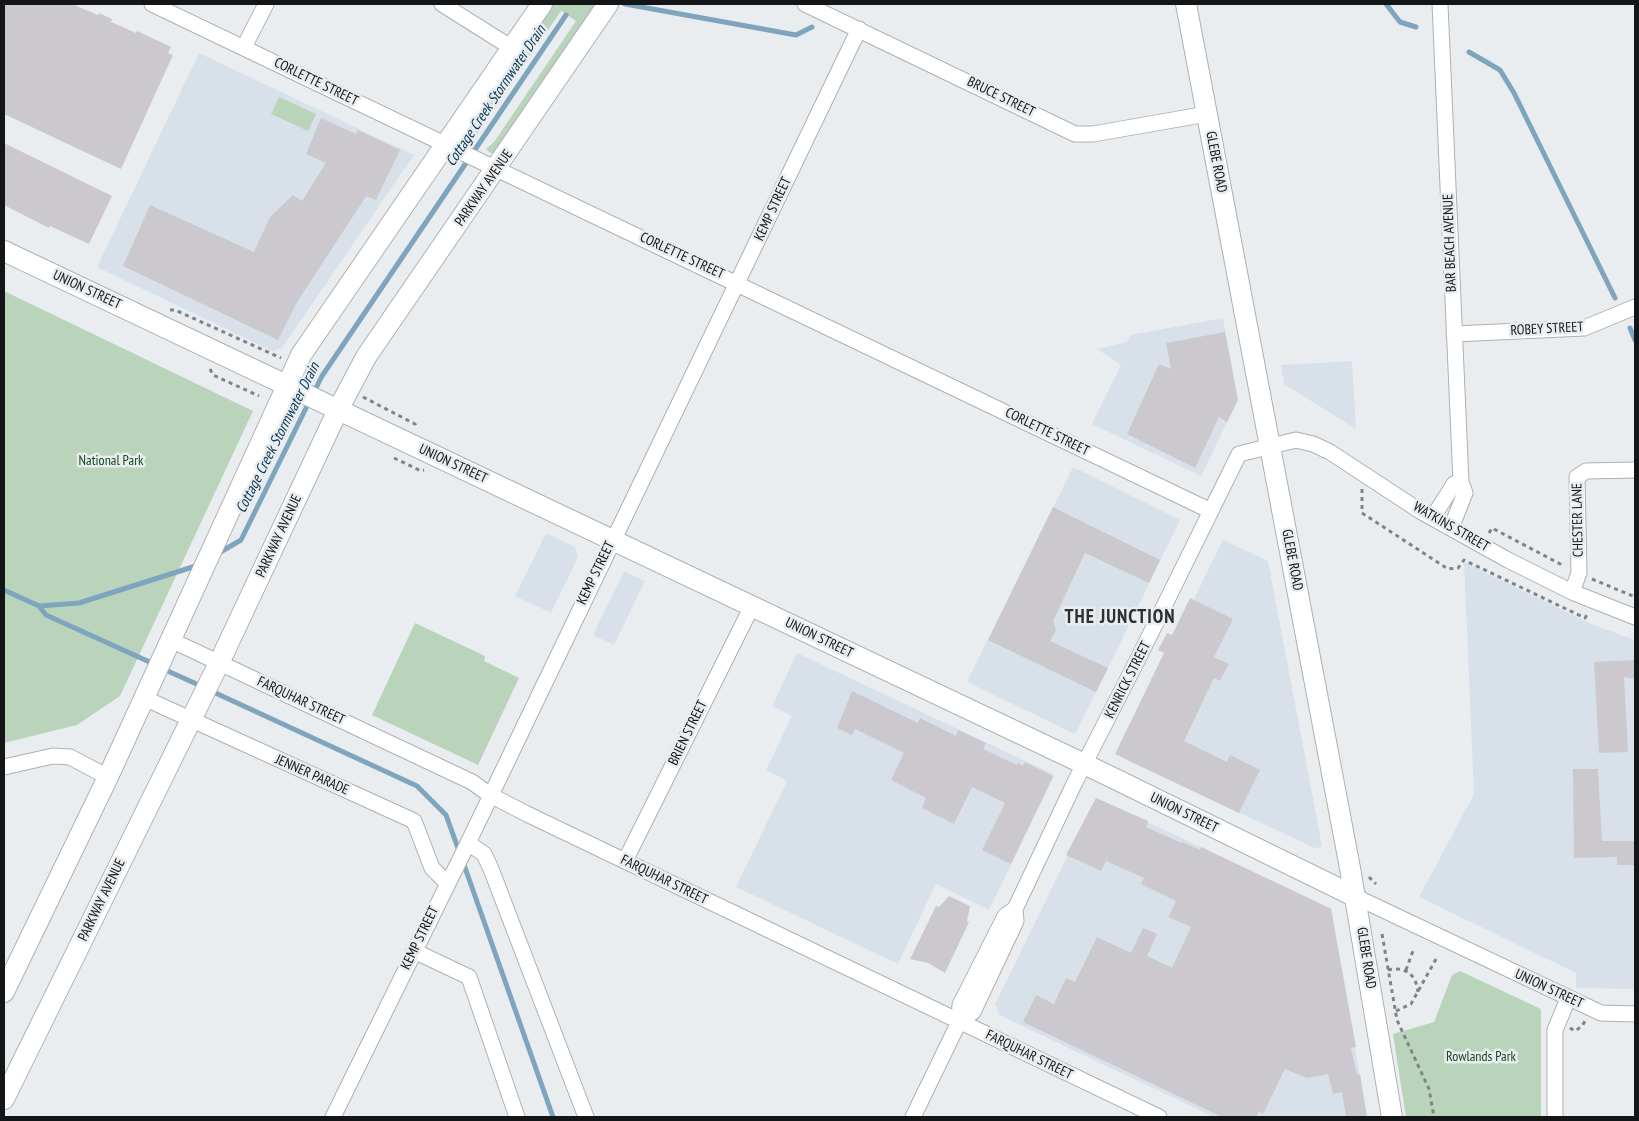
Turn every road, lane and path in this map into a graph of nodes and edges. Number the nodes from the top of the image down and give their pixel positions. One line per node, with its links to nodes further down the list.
1 (152, 4): 10 (street, CORLETTE STREET)
2 (266, 4): 10 (street)
3 (442, 4): 11 (street)
4 (542, 4): 11 (main road)
5 (608, 4): 14 (main road, PARKWAY AVENUE)
6 (805, 4): 9 (street, BRUCE STREET)
7 (1186, 4): 12 (main road, GLEBE ROAD)
8 (1440, 4): 19 (street, BAR BEACH AVENUE)
9 (859, 29): 12 (street, BRUCE STREET); 16 (street, KEMP STREET)
10 (244, 47): 13 (street, CORLETTE STREET)
11 (512, 48): 13 (main road)
12 (1207, 114): 29 (main road, GLEBE ROAD)
13 (446, 144): 14 (street, CORLETTE STREET); 22 (main road)
14 (497, 169): 16 (street, CORLETTE STREET); 27 (main road, PARKWAY AVENUE)
15 (4, 251): 22 (main road, UNION STREET)
16 (738, 283): 33 (street, CORLETTE STREET); 36 (street, KEMP STREET)
17 (1635, 307): 19 (street, ROBEY STREET)
18 (175, 310): 20 (path)
19 (1454, 334): 32 (street, BAR BEACH AVENUE)
20 (288, 360)
21 (213, 375): 25 (path)
22 (294, 389): 27 (main road, UNION STREET); 41 (main road)
23 (260, 390): 25 (path)
24 (358, 394): 28 (path)
25 (259, 396): 26 (path)
26 (264, 401)
27 (332, 407): 36 (main road, UNION STREET); 42 (main road, PARKWAY AVENUE)
28 (416, 424)
29 (1270, 446): 31 (street, WATKINS STREET); 33 (street, KENRICK STREET); 54 (main road, GLEBE ROAD)
30 (1635, 470): 37 (street, CHESTER LANE)
31 (1361, 473): 34 (street, WATKINS STREET); 40 (path)
32 (1462, 482): 34 (street); 35 (street, BAR BEACH AVENUE)
33 (1211, 512): 45 (street, KENRICK STREET)
34 (1432, 517): 35 (street, WATKINS STREET)
35 (1451, 528): 37 (street, WATKINS STREET)
36 (612, 539): 38 (main road, UNION STREET); 48 (street, KEMP STREET)
37 (1572, 592): 39 (street, WATKINS STREET)
38 (752, 606): 45 (main road, UNION STREET); 50 (street, BRIEN STREET)
39 (1635, 617)
40 (1585, 618)
41 (171, 640): 42 (street, FARQUHAR STREET); 43 (main road)
42 (219, 662): 44 (main road, PARKWAY AVENUE); 48 (street, FARQUHAR STREET)
43 (144, 698): 44 (street, JENNER PARADE); 47 (main road)
44 (190, 719): 51 (street, JENNER PARADE); 69 (main road, PARKWAY AVENUE)
45 (1084, 765): 54 (main road, UNION STREET); 67 (street, KENRICK STREET)
46 (4, 767): 47 (street)
47 (108, 777): 61 (main road)
48 (490, 795): 49 (street, KEMP STREET); 50 (street, FARQUHAR STREET)
49 (466, 847): 51 (street, KEMP STREET); 72 (street)
50 (625, 861): 67 (street, FARQUHAR STREET)
51 (450, 877): 57 (street, KEMP STREET)
52 (1369, 877): 53 (path)
53 (1376, 884)
54 (1356, 897): 63 (street, UNION STREET); 75 (main road, GLEBE ROAD)
55 (1382, 934): 59 (path)
56 (1414, 948): 60 (path)
57 (414, 951): 70 (street, KEMP STREET); 71 (street)
58 (1436, 959): 62 (path)
59 (1388, 970): 60 (path); 64 (path)
60 (1406, 970): 62 (path)
61 (4, 992)
62 (1418, 992): 64 (path)
63 (1568, 999): 65 (street, UNION STREET); 77 (street)
64 (1396, 1011): 76 (path)
65 (1635, 1014)
66 (1585, 1020): 68 (path)
67 (959, 1022): 73 (street, KENRICK STREET); 74 (street, FARQUHAR STREET)
68 (1575, 1031)
69 (4, 1099)
70 (333, 1117)
71 (517, 1117)
72 (586, 1117)
73 (913, 1117)
74 (1159, 1117)
75 (1392, 1117)
76 (1434, 1117)
77 (1555, 1117)

